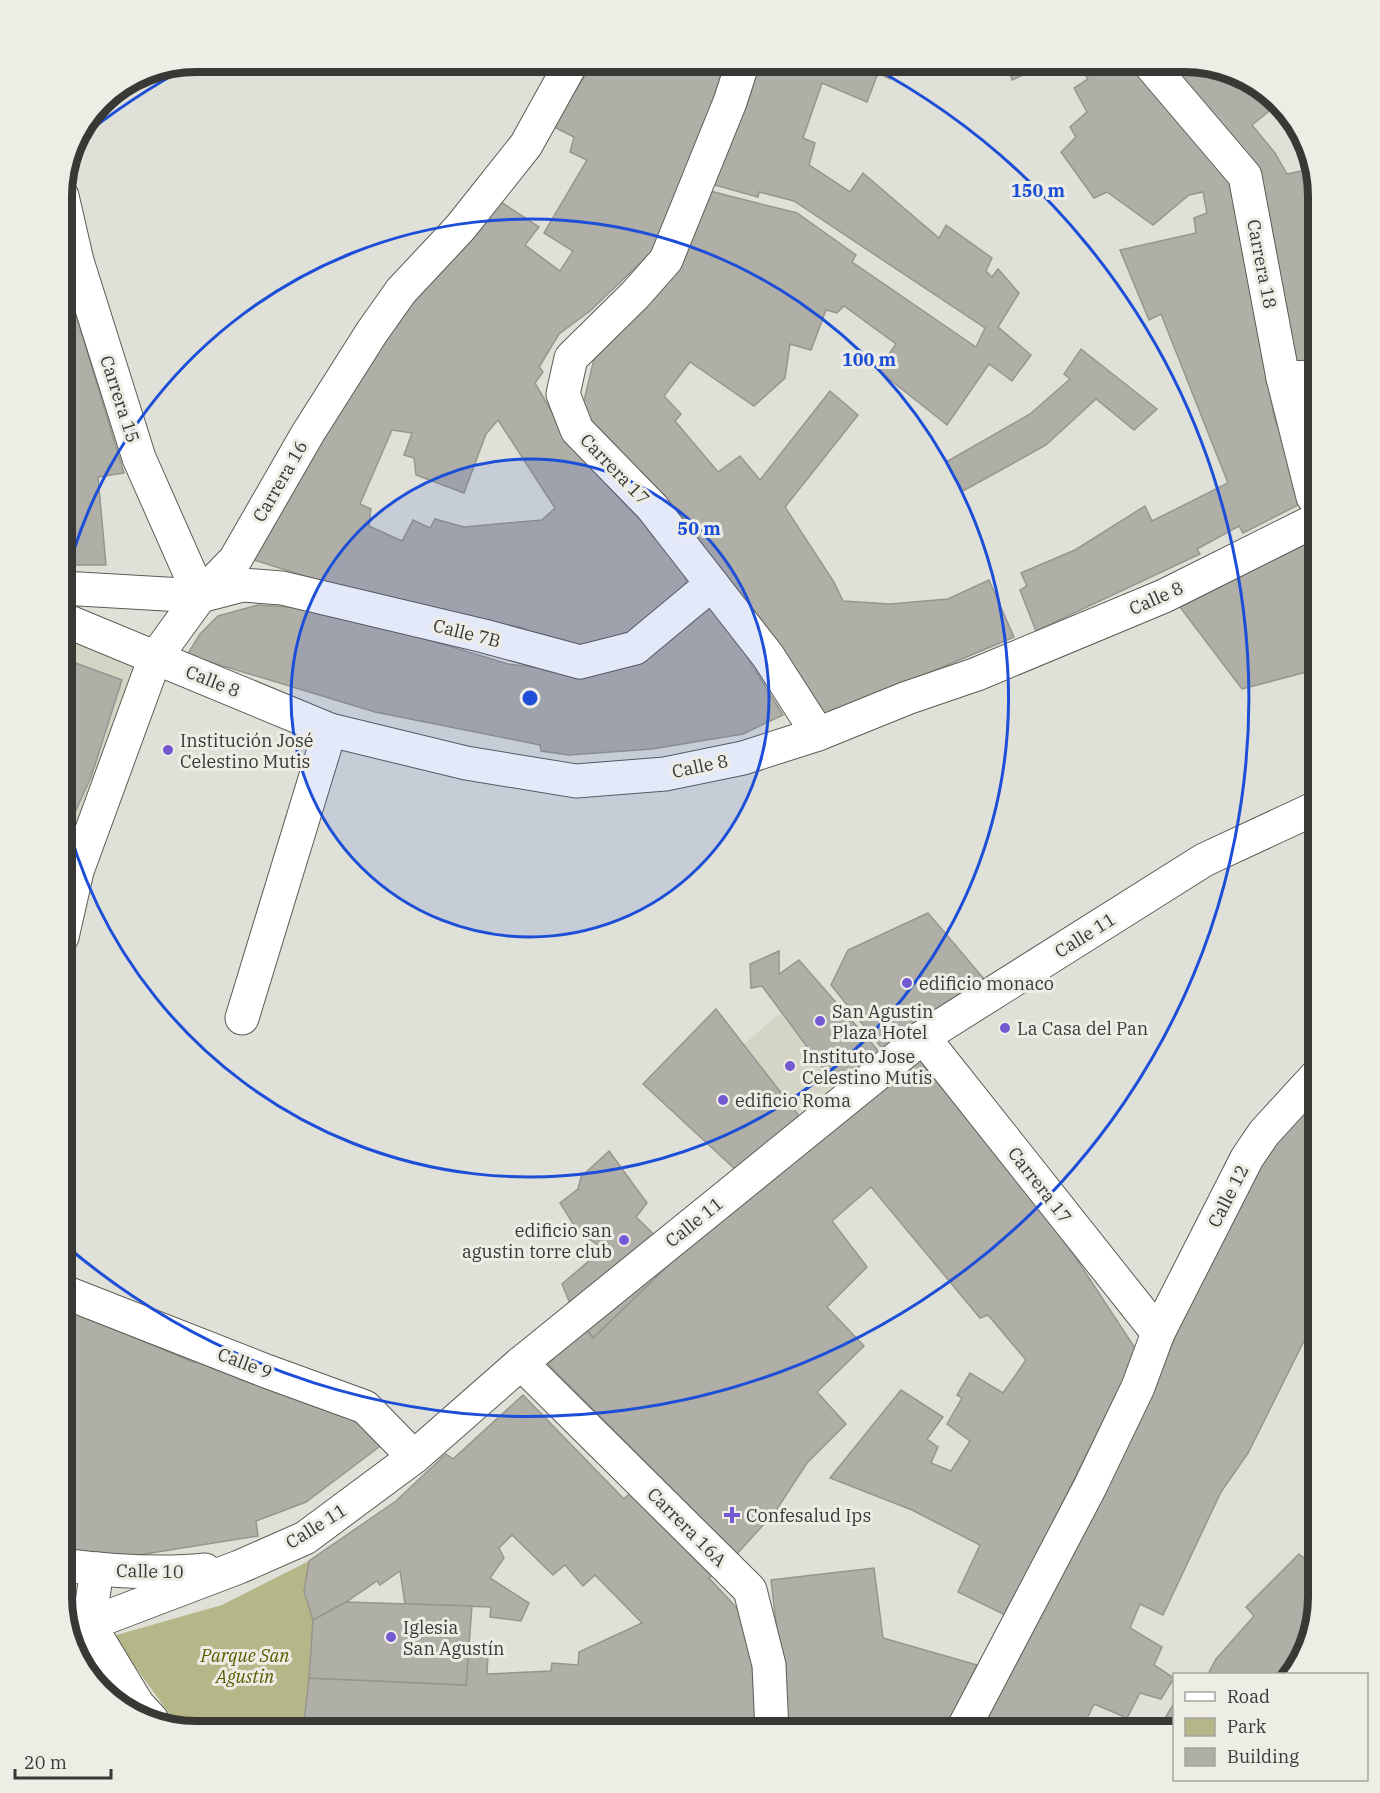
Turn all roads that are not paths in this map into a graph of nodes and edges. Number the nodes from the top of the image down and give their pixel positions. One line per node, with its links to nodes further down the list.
1 (566, 72): 11 (street, Carrera 16)
2 (740, 72): 9 (street, Carrera 17)
3 (1157, 72): 6 (street, Carrera 18)
4 (72, 242): 11 (street, Carrera 15)
5 (1308, 377): 6 (street)
6 (1283, 378): 7 (street, Carrera 18)
7 (1308, 476)
8 (1308, 513): 15 (street, Calle 8)
9 (712, 584): 11 (street, Calle 7B); 15 (street, Carrera 17)
10 (72, 589): 11 (street, Calle 7B)
11 (200, 596): 13 (street, Carrera 16)
12 (72, 623): 13 (street, Calle 8)
13 (155, 657): 14 (street, Calle 8); 17 (street, Carrera 16)
14 (330, 730): 15 (street, Calle 8); 18 (street)
15 (818, 734)
16 (1308, 812): 19 (street, Calle 11)
17 (72, 893)
18 (242, 1018)
19 (923, 1037): 22 (street, Carrera 17); 23 (street, Calle 11)
20 (1308, 1085): 22 (street, Calle 12)
21 (72, 1295): 24 (street, Calle 9)
22 (1158, 1333): 31 (street, Calle 12)
23 (521, 1363): 24 (street, Calle 11); 30 (street, Carrera 16A)
24 (414, 1456): 26 (street, Calle 11)
25 (72, 1566): 27 (street, Calle 10)
26 (239, 1567): 27 (street, Calle 10); 28 (street, Calle 11)
27 (97, 1569): 28 (street)
28 (80, 1626): 29 (street)
29 (141, 1708)
30 (772, 1721)
31 (967, 1721)

